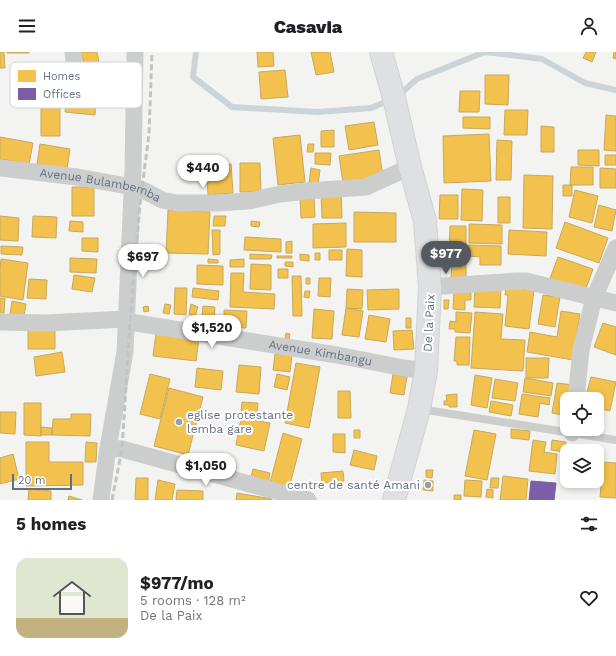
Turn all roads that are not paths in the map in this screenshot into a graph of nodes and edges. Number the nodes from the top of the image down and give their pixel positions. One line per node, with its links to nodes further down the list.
1 (73, 52): 4 (street)
2 (135, 52): 5 (street)
3 (381, 52): 7 (street, De la Paix)
4 (74, 62)
5 (135, 62)
6 (134, 108): 9 (street)
7 (410, 167): 9 (street, Avenue Bulambemba); 11 (street, De la Paix)
8 (0, 168): 9 (street, Avenue Bulambemba)
9 (133, 187): 14 (street)
10 (616, 248): 12 (street)
11 (430, 287): 12 (street); 16 (street, De la Paix)
12 (594, 298): 13 (street); 17 (street)
13 (616, 304)
14 (126, 319): 15 (street, Avenue Kimbangu); 16 (street, Avenue Kimbangu); 22 (street)
15 (0, 322)
16 (426, 371): 18 (street, De la Paix)
17 (577, 392)
18 (419, 409): 19 (lane); 25 (street, De la Paix)
19 (560, 429)
20 (597, 436): 21 (lane)
21 (616, 440)
22 (108, 448): 23 (street); 24 (street)
23 (101, 500)
24 (308, 500)
25 (394, 500)

